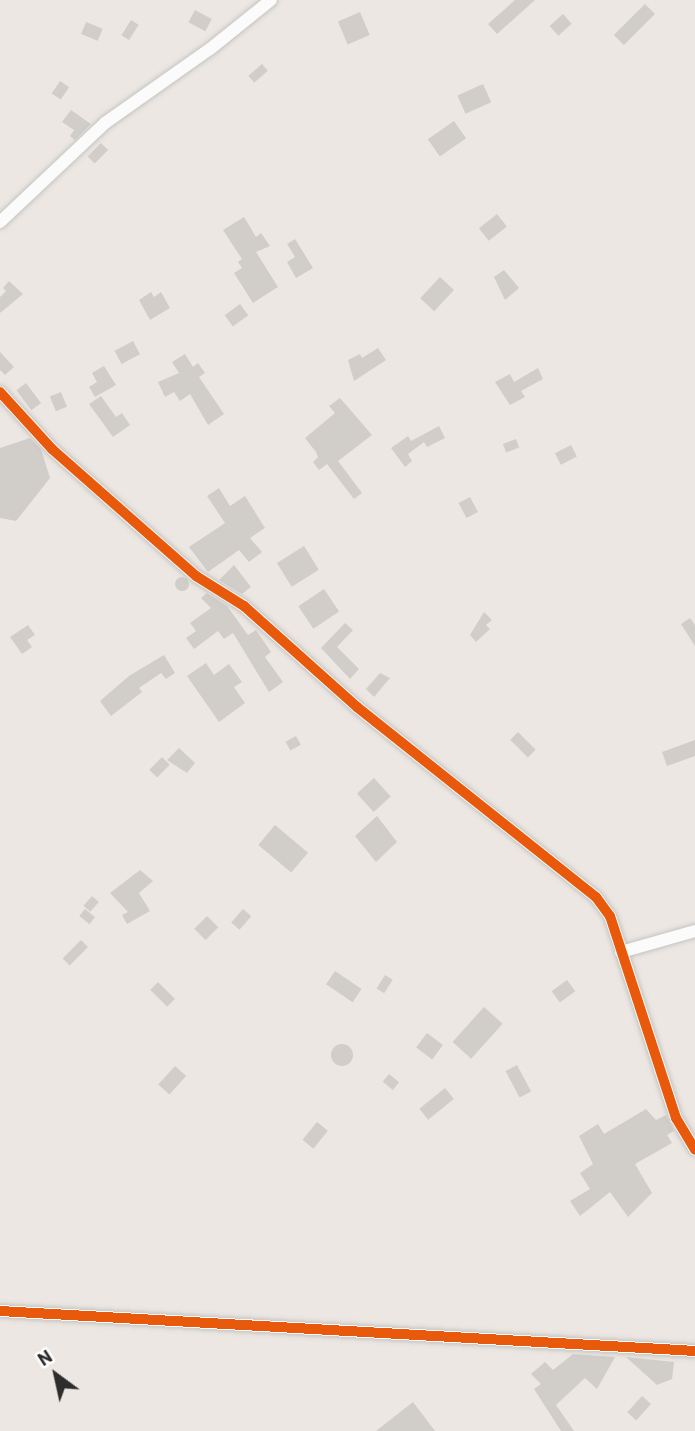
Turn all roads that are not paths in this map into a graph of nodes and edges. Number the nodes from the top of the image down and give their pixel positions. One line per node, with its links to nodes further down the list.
1 (271, 0): 2 (street)
2 (0, 222)
3 (0, 392): 5 (street)
4 (695, 931): 5 (street)
5 (621, 952): 6 (street)
6 (695, 1150)
7 (0, 1311): 8 (street)
8 (695, 1351)

